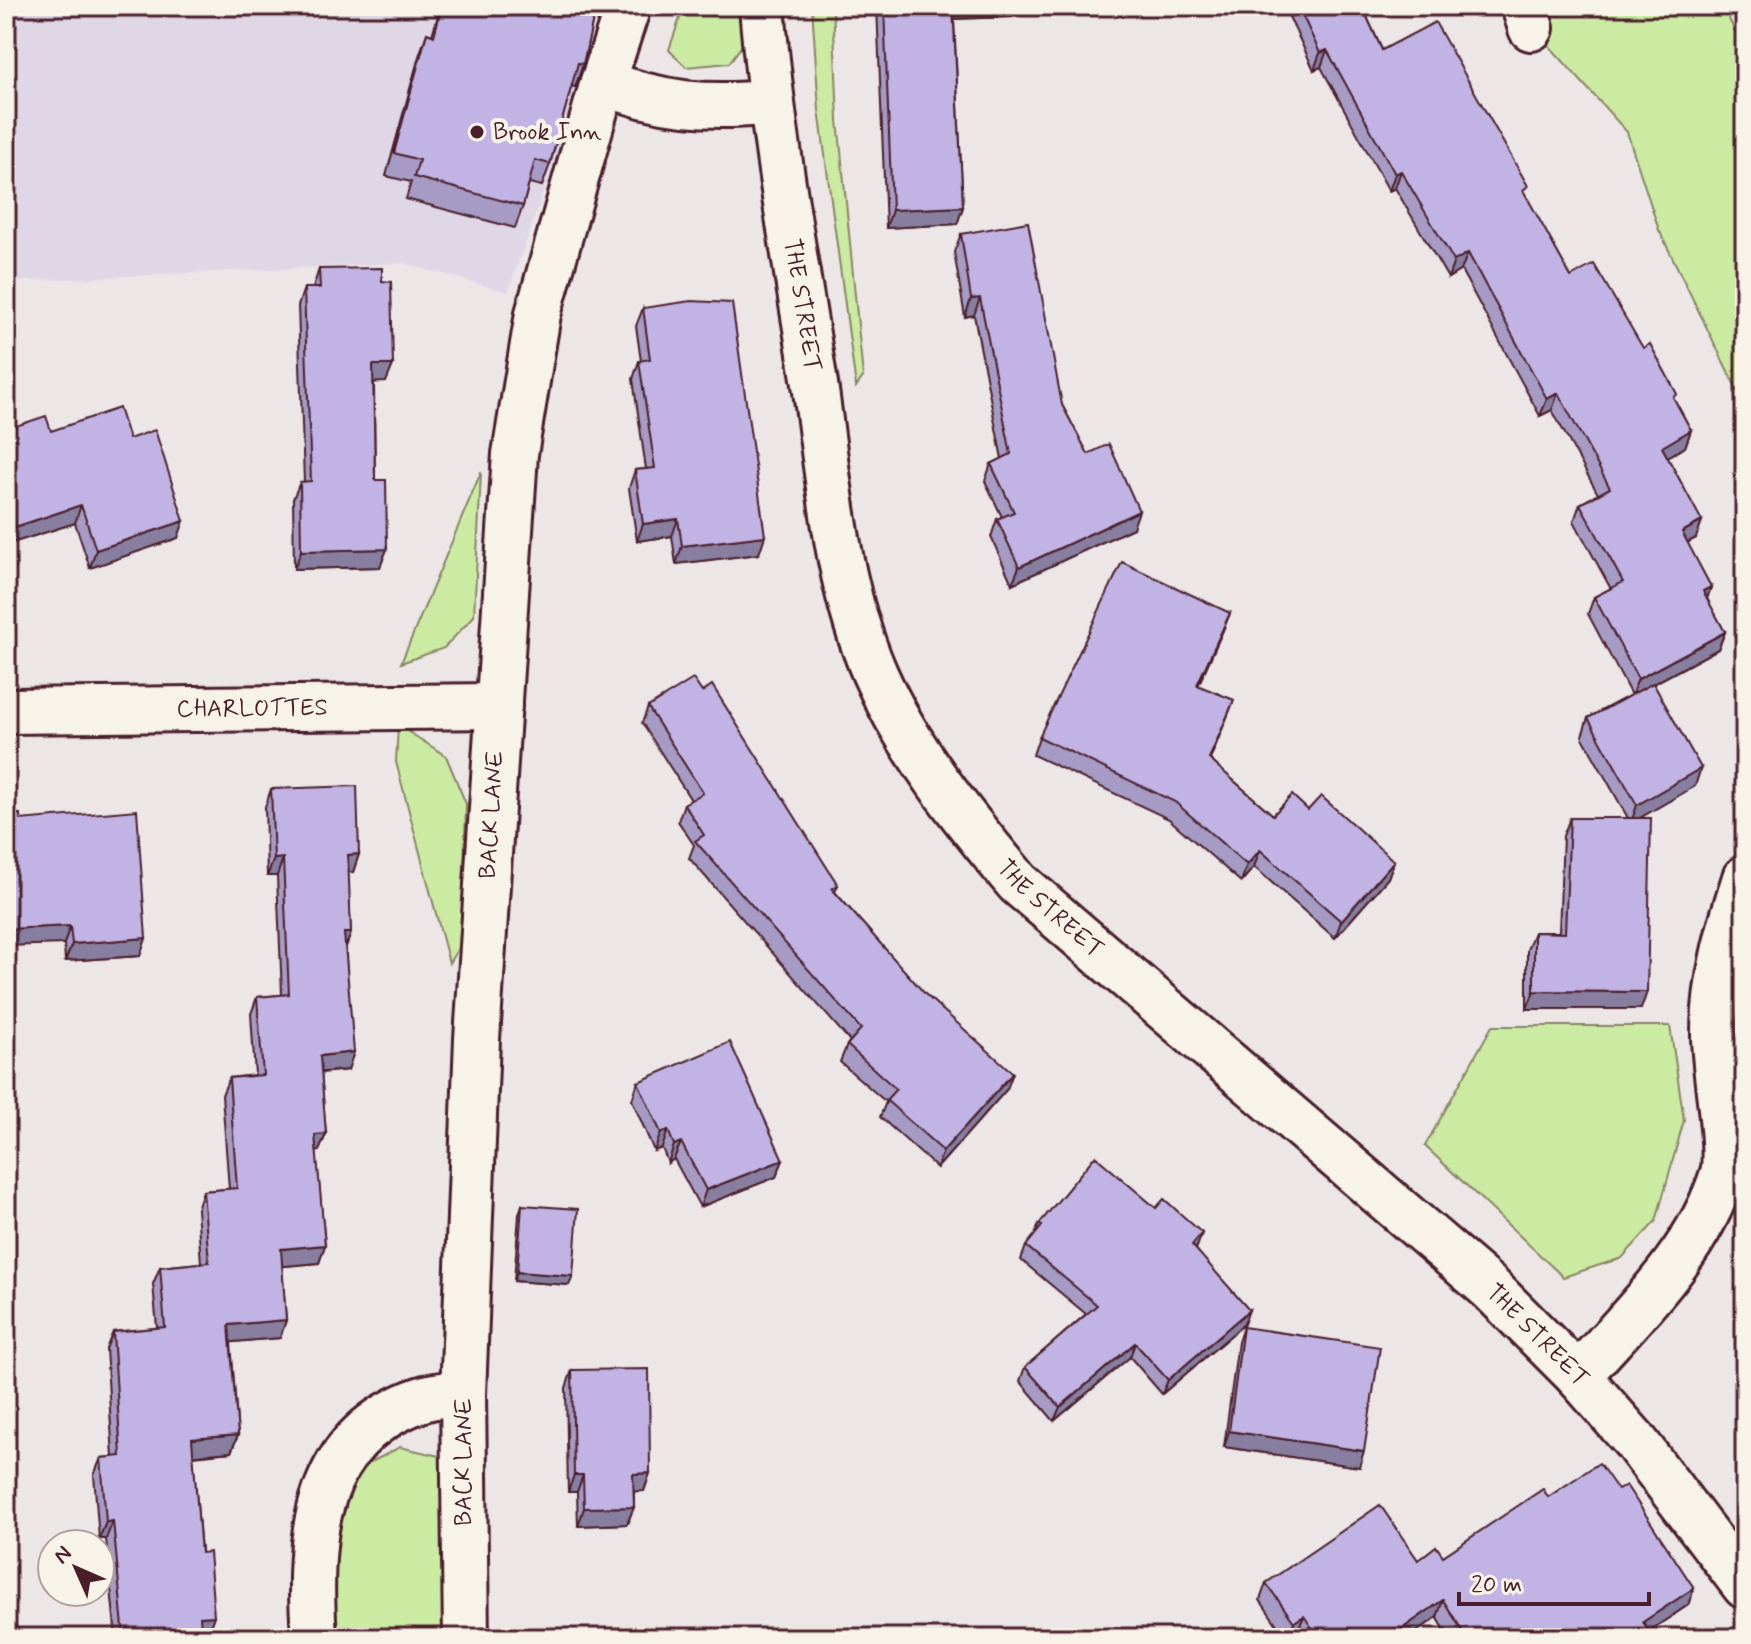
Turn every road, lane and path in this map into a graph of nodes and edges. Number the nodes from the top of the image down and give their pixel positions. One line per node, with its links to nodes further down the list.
1 (628, 6): 3 (street, BACK LANE)
2 (762, 6): 4 (street, THE STREET)
3 (603, 82): 4 (street); 5 (street, BACK LANE)
4 (771, 102): 8 (street, THE STREET)
5 (499, 706): 6 (street, CHARLOTTES); 9 (street, BACK LANE)
6 (6, 711)
7 (1745, 878): 8 (street)
8 (1578, 1376): 10 (street, THE STREET)
9 (463, 1394): 11 (street); 12 (street, BACK LANE)
10 (1745, 1586)
11 (314, 1635)
12 (466, 1638)

